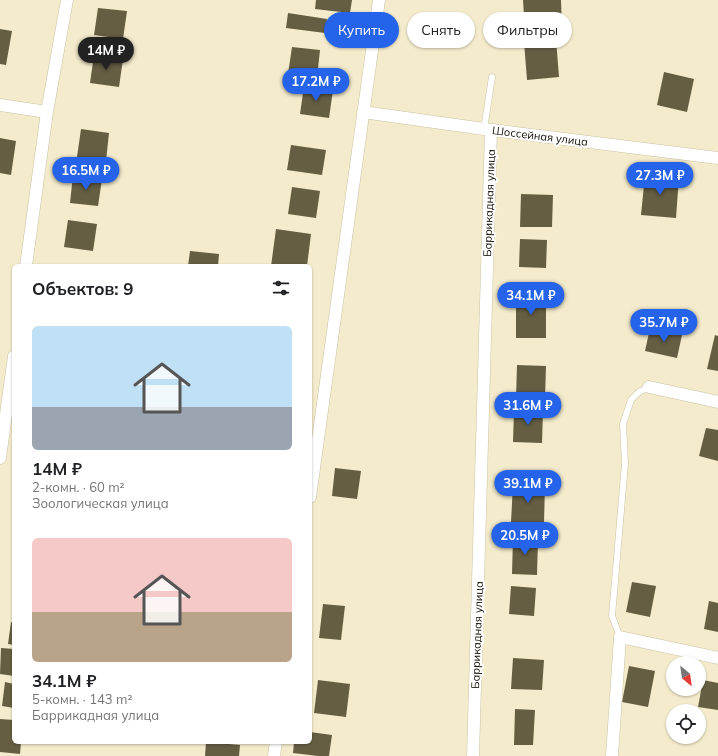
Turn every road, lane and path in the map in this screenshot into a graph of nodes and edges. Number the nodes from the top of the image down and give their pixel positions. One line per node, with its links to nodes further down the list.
1 (67, 0): 5 (street)
2 (379, 0): 6 (street)
3 (492, 77): 7 (lane)
4 (0, 105): 5 (street)
5 (47, 112): 9 (street)
6 (363, 112): 7 (street, Шоссейная улица); 15 (street)
7 (488, 129): 8 (street, Шоссейная улица); 20 (street, Баррикадная улица)
8 (718, 158)
9 (26, 264)
10 (12, 368): 13 (street)
11 (650, 387): 12 (street); 16 (lane)
12 (718, 402)
13 (2, 427): 14 (street)
14 (0, 458)
15 (312, 482)
16 (620, 637): 17 (street); 21 (street)
17 (718, 658)
18 (276, 744): 19 (street)
19 (274, 756)
20 (473, 756)
21 (612, 756)

